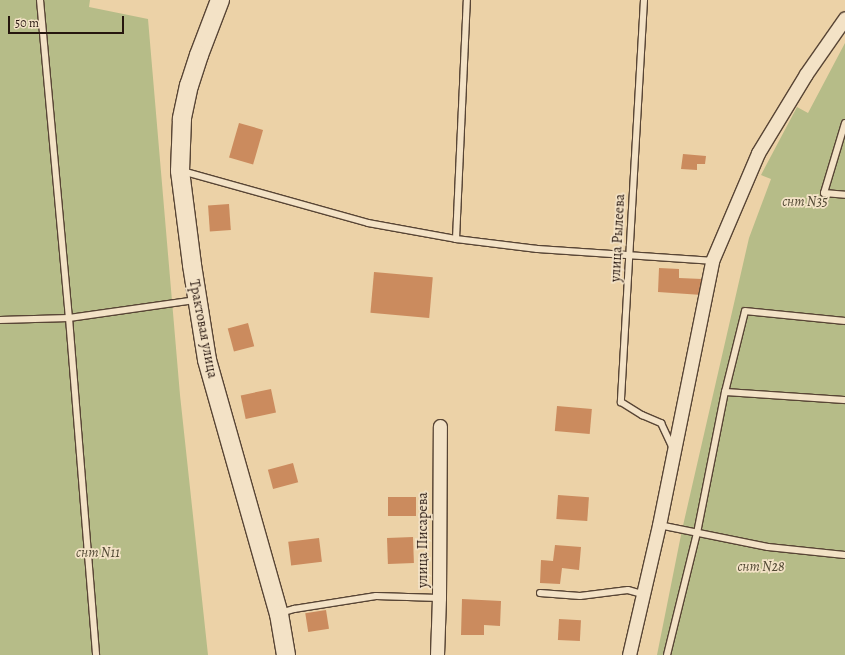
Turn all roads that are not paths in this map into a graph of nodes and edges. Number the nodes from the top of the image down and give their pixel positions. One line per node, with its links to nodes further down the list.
1 (40, 0): 13 (lane)
2 (220, 0): 7 (street, Трактовая улица)
3 (467, 0): 9 (lane)
4 (644, 0): 10 (lane, улица Рылеева)
5 (845, 18): 11 (street)
6 (845, 123): 8 (lane)
7 (180, 171): 9 (lane); 12 (street, Трактовая улица)
8 (845, 195)
9 (456, 239): 10 (lane)
10 (629, 256): 11 (lane); 19 (lane, улица Рылеева)
11 (712, 261): 19 (street)
12 (197, 299): 13 (lane); 26 (street, Трактовая улица)
13 (69, 318): 14 (lane); 27 (lane)
14 (0, 320)
15 (845, 321): 16 (lane)
16 (725, 392): 17 (lane); 21 (lane)
17 (845, 400)
18 (440, 426): 25 (street, улица Писарева)
19 (673, 450): 20 (street)
20 (659, 525): 21 (lane); 24 (street)
21 (697, 533): 22 (lane); 31 (lane)
22 (845, 555)
23 (540, 593): 24 (lane)
24 (642, 594): 30 (street)
25 (439, 598): 26 (lane); 29 (street, улица Писарева)
26 (279, 614): 28 (street, Трактовая улица)
27 (96, 655)
28 (286, 655)
29 (436, 655)
30 (629, 655)
31 (667, 655)

